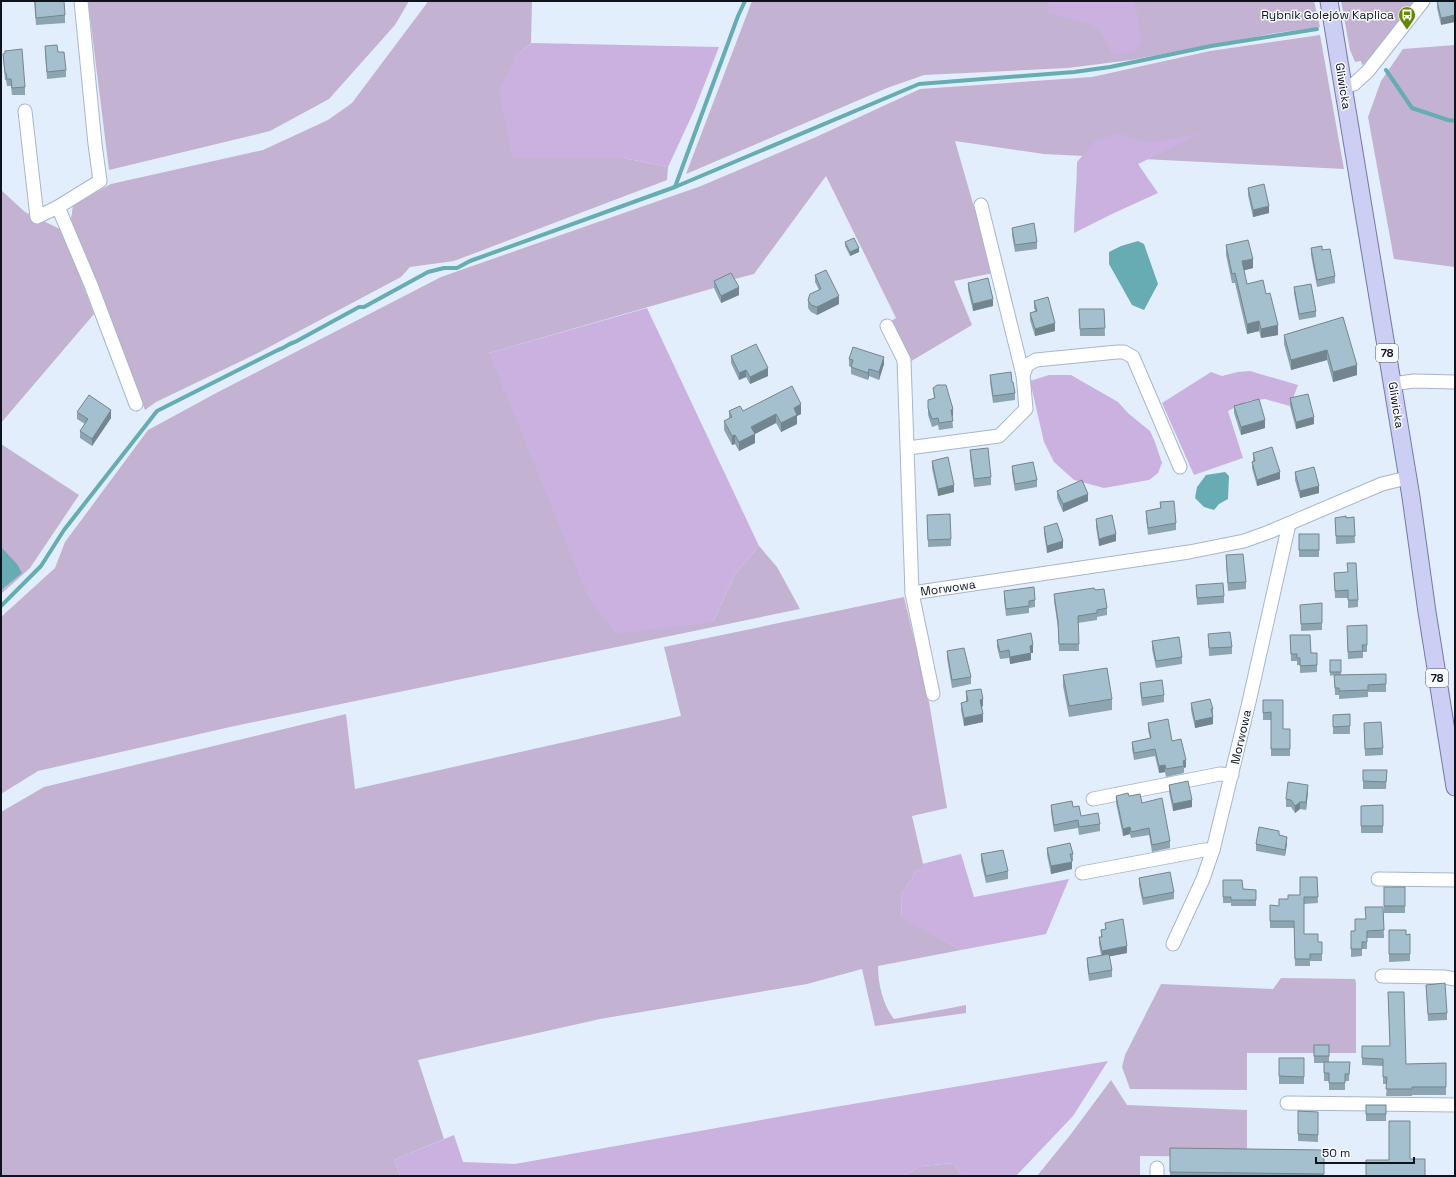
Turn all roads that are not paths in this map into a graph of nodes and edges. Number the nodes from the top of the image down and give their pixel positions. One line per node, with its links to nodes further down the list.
1 (81, 1): 7 (street)
2 (1329, 1): 4 (main road, Gliwicka / 78)
3 (1423, 1): 4 (street)
4 (1343, 87): 11 (main road, Gliwicka / 78)
5 (25, 112): 7 (street)
6 (981, 205): 9 (street)
7 (58, 207): 12 (street)
8 (888, 326): 13 (street)
9 (1023, 375): 13 (street); 14 (street)
10 (1455, 382): 11 (street)
11 (1392, 384): 15 (main road, Gliwicka / 78)
12 (136, 404)
13 (908, 448): 17 (street)
14 (1180, 467)
15 (1408, 478): 16 (street, Morwowa); 20 (main road, Gliwicka / 78)
16 (1289, 524): 17 (street, Morwowa); 19 (street, Morwowa)
17 (912, 593): 18 (street)
18 (933, 694)
19 (1232, 775): 21 (street); 22 (street, Morwowa)
20 (1455, 787)
21 (1094, 799)
22 (1213, 850): 23 (street); 26 (street, Morwowa)
23 (1082, 873)
24 (1378, 879): 25 (street)
25 (1455, 880)
26 (1173, 944)
27 (1382, 976): 28 (street)
28 (1455, 979)
29 (1288, 1103): 30 (street)
30 (1455, 1105)

